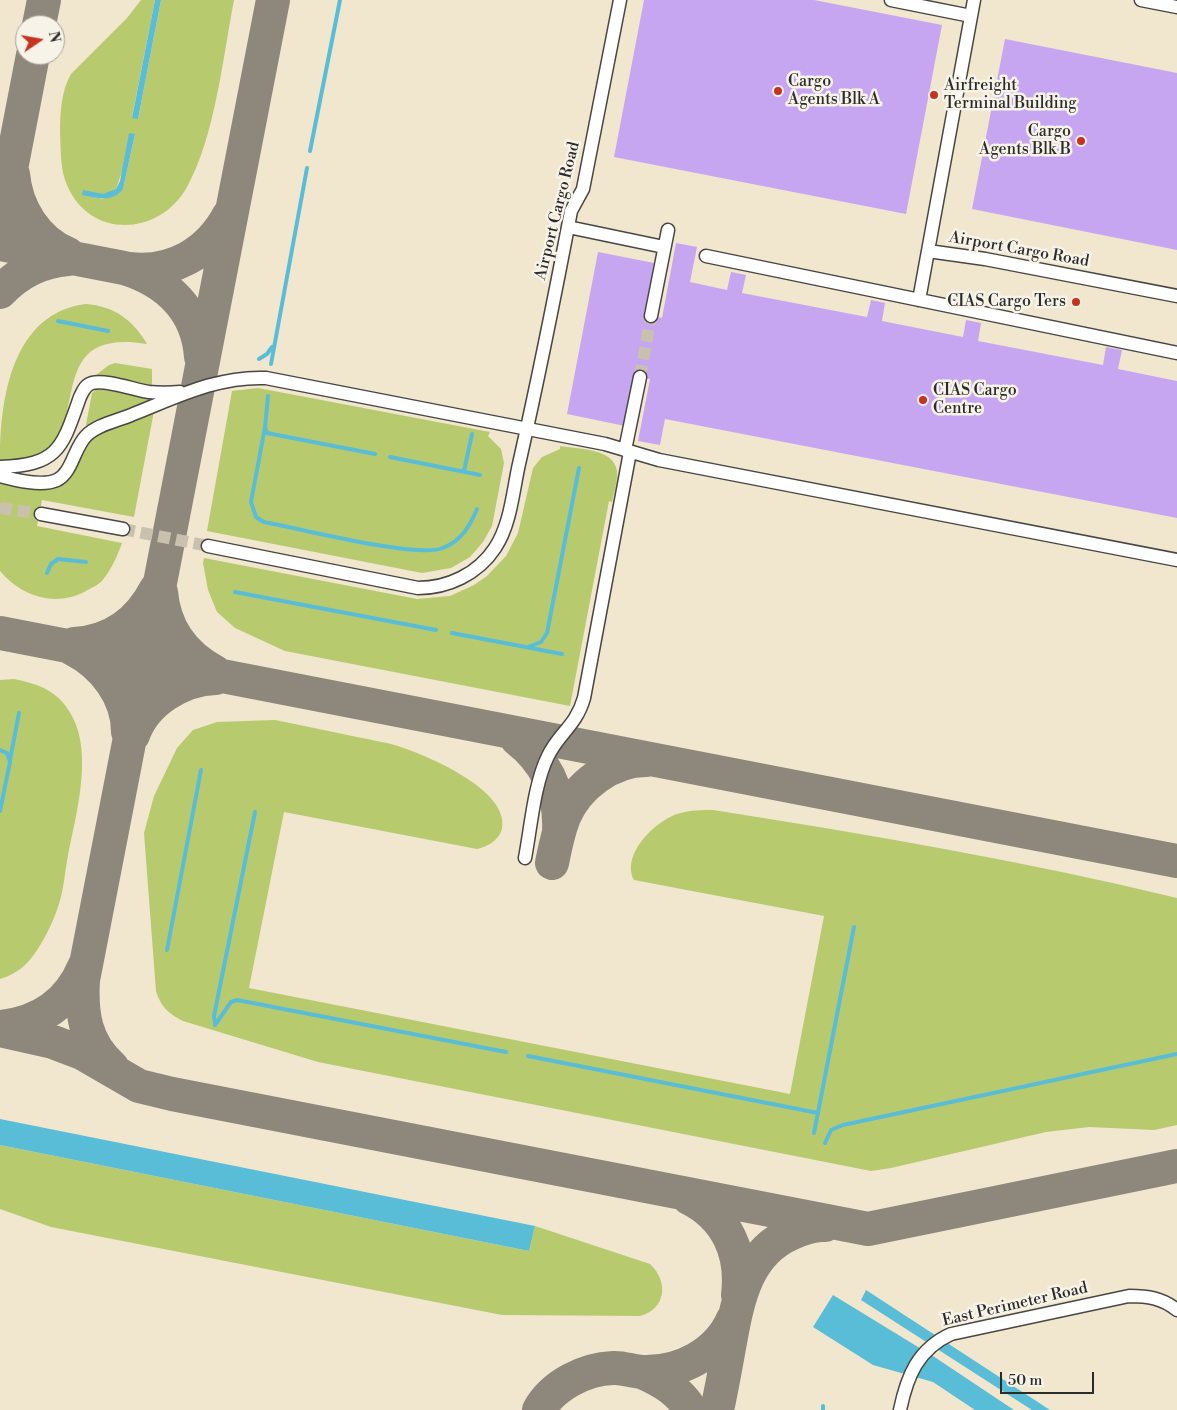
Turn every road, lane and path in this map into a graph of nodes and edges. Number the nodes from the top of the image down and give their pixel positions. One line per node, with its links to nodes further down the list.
1 (620, 0): 7 (lane, Airport Cargo Road)
2 (891, 0): 6 (lane)
3 (974, 0): 6 (lane, Airport Cargo Road)
4 (1141, 0): 5 (lane)
5 (1177, 7)
6 (971, 16): 10 (lane, Airport Cargo Road)
7 (568, 228): 9 (lane); 18 (lane, Airport Cargo Road)
8 (668, 230): 9 (lane)
9 (664, 247): 14 (lane)
10 (928, 250): 12 (lane, Airport Cargo Road); 13 (lane)
11 (706, 256): 13 (lane)
12 (1177, 296)
13 (919, 300): 15 (lane)
14 (651, 316)
15 (1177, 353)
16 (640, 377): 19 (lane)
17 (182, 392): 18 (lane); 20 (lane); 21 (lane)
18 (527, 429): 19 (lane); 24 (lane, Airport Cargo Road)
19 (628, 451): 25 (lane); 26 (lane)
20 (0, 467)
21 (0, 476)
22 (41, 514): 23 (lane)
23 (123, 529)
24 (208, 546)
25 (1177, 560)
26 (525, 858)
27 (1177, 1310): 28 (lane, East Perimeter Road)
28 (900, 1410)

